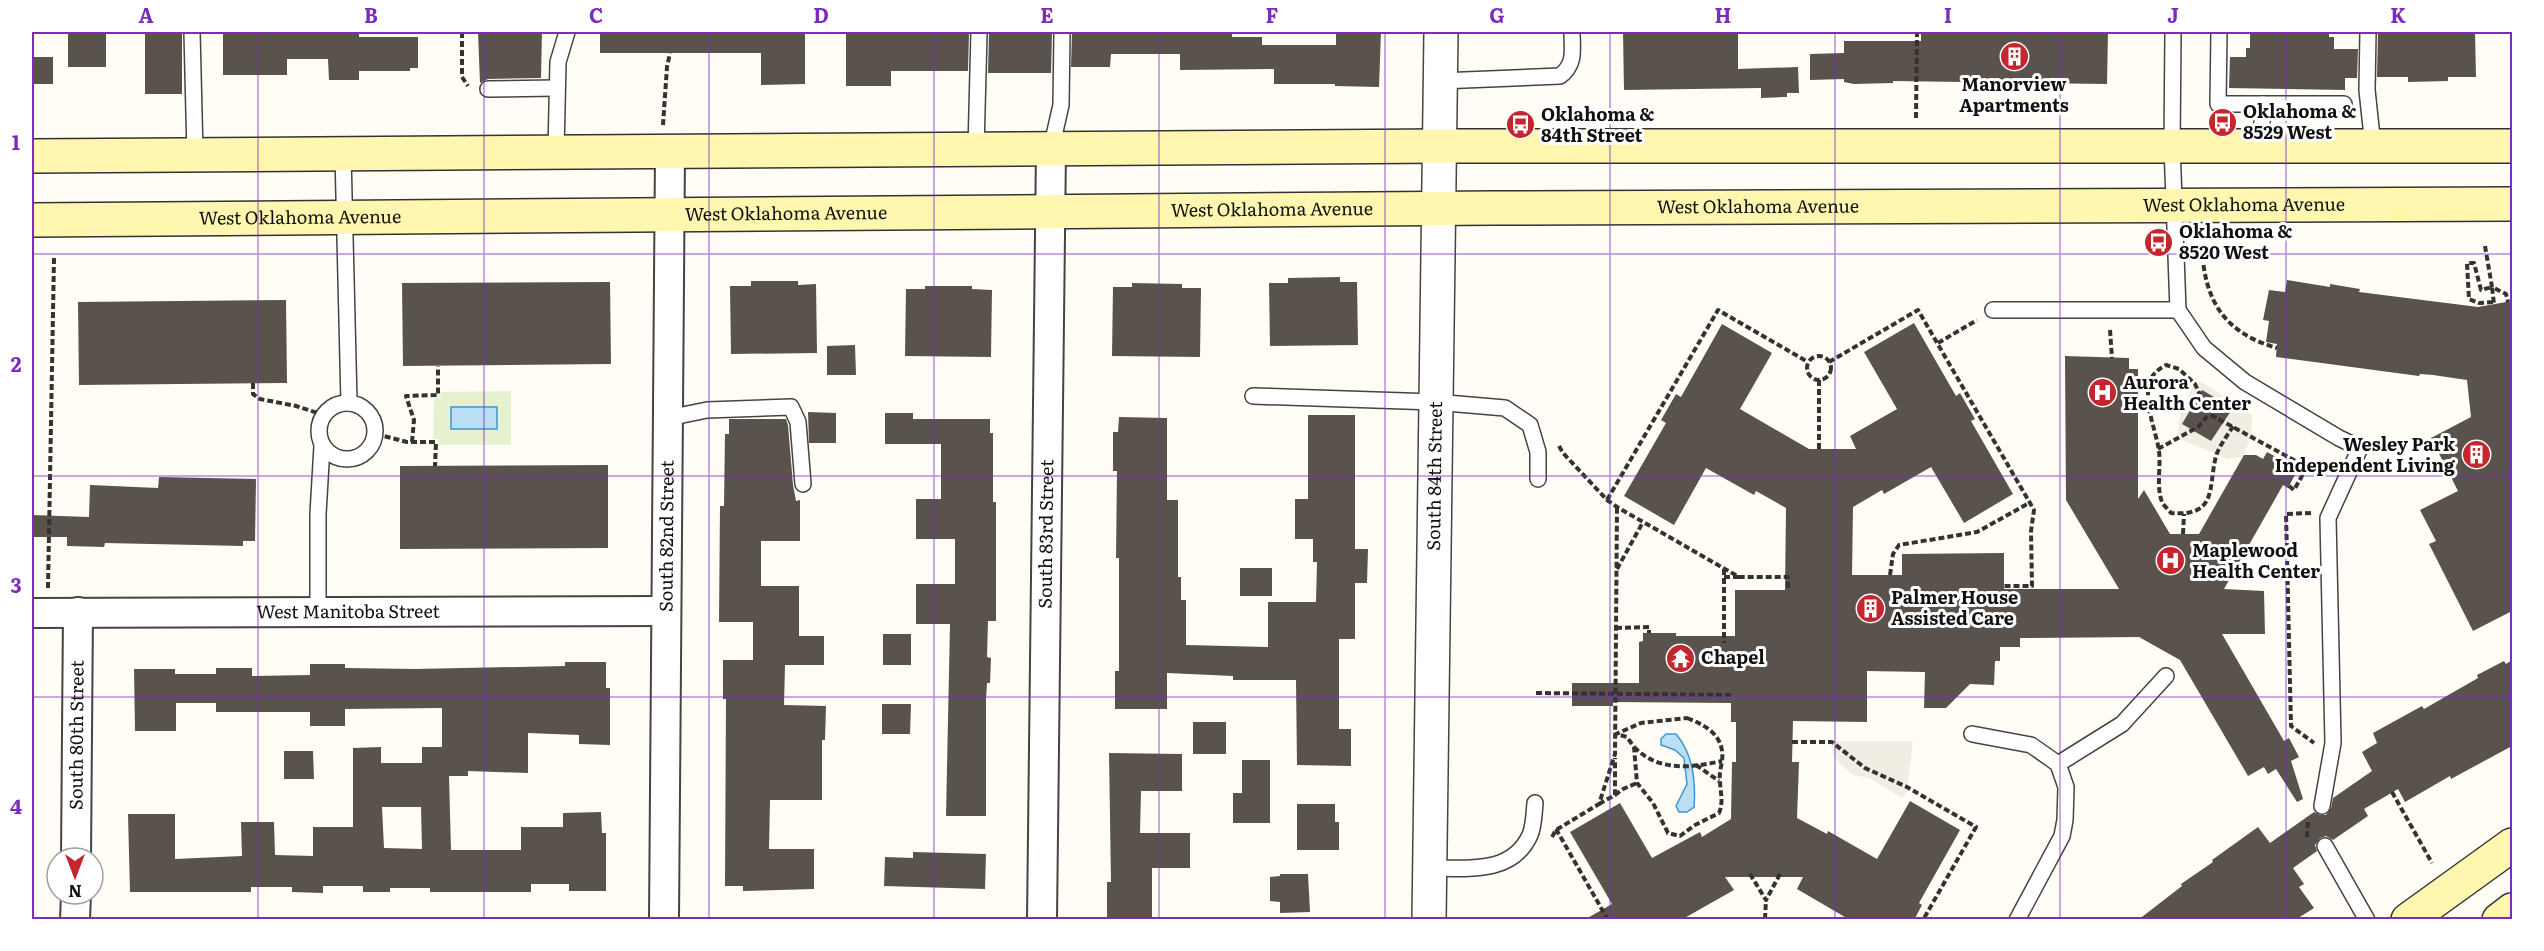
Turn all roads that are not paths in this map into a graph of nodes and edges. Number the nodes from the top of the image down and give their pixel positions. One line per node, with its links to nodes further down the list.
1 (192, 32): 25 (lane)
2 (567, 32): 11 (lane)
3 (979, 32): 22 (lane)
4 (1062, 32): 21 (lane)
5 (1441, 32): 10 (street, South 84th Street)
6 (1572, 32): 10 (lane)
7 (2173, 32): 17 (lane)
8 (2219, 32): 13 (lane)
9 (2368, 32): 19 (lane)
10 (1440, 81): 16 (street, South 84th Street)
11 (555, 88): 12 (lane); 23 (lane)
12 (488, 89)
13 (2262, 104): 14 (lane); 18 (lane)
14 (2344, 104)
15 (667, 139): 22 (main road); 23 (main road); 31 (street, South 82nd Street)
16 (1440, 146): 17 (main road); 21 (main road); 29 (street, South 84th Street)
17 (2172, 146): 18 (main road); 28 (lane)
18 (2262, 146): 19 (main road)
19 (2373, 146): 20 (main road)
20 (2512, 146)
21 (1051, 149): 22 (main road); 30 (street, South 83rd Street)
22 (976, 150)
23 (556, 152): 24 (main road)
24 (343, 154): 25 (main road); 32 (lane)
25 (195, 155): 26 (main road)
26 (32, 156)
27 (2512, 204): 28 (main road, West Oklahoma Avenue)
28 (2175, 206): 29 (main road, West Oklahoma Avenue); 35 (lane)
29 (1439, 209): 30 (main road, West Oklahoma Avenue); 37 (street, South 84th Street)
30 (1051, 212): 31 (main road, West Oklahoma Avenue); 58 (street, South 83rd Street)
31 (670, 215): 32 (main road, West Oklahoma Avenue); 39 (street, South 82nd Street)
32 (344, 218): 33 (main road, West Oklahoma Avenue); 38 (lane)
33 (32, 220)
34 (1993, 310): 35 (lane)
35 (2178, 310): 51 (lane)
36 (1253, 396): 37 (lane)
37 (1436, 402): 41 (lane); 55 (street, South 84th Street)
38 (349, 403): 40 (lane); 40 (lane)
39 (668, 418): 42 (lane); 43 (street, South 82nd Street)
40 (322, 446): 45 (lane)
41 (1538, 479)
42 (803, 484)
43 (666, 611): 45 (street, West Manitoba Street); 57 (street, South 82nd Street)
44 (78, 612): 45 (street, West Manitoba Street); 46 (street, West Manitoba Street); 53 (street, South 80th Street)
45 (318, 612)
46 (39, 613)
47 (2166, 676): 49 (lane)
48 (1972, 734): 49 (lane)
49 (2058, 764): 60 (lane)
50 (1535, 803): 55 (lane)
51 (2322, 806)
52 (2512, 845): 62 (main road)
53 (76, 846)
54 (2325, 846): 61 (lane)
55 (1430, 868): 59 (street, South 84th Street)
56 (2512, 910): 63 (main road)
57 (664, 920)
58 (1042, 920)
59 (1429, 920)
60 (2017, 920)
61 (2367, 920)
62 (2408, 920)
63 (2499, 920)

